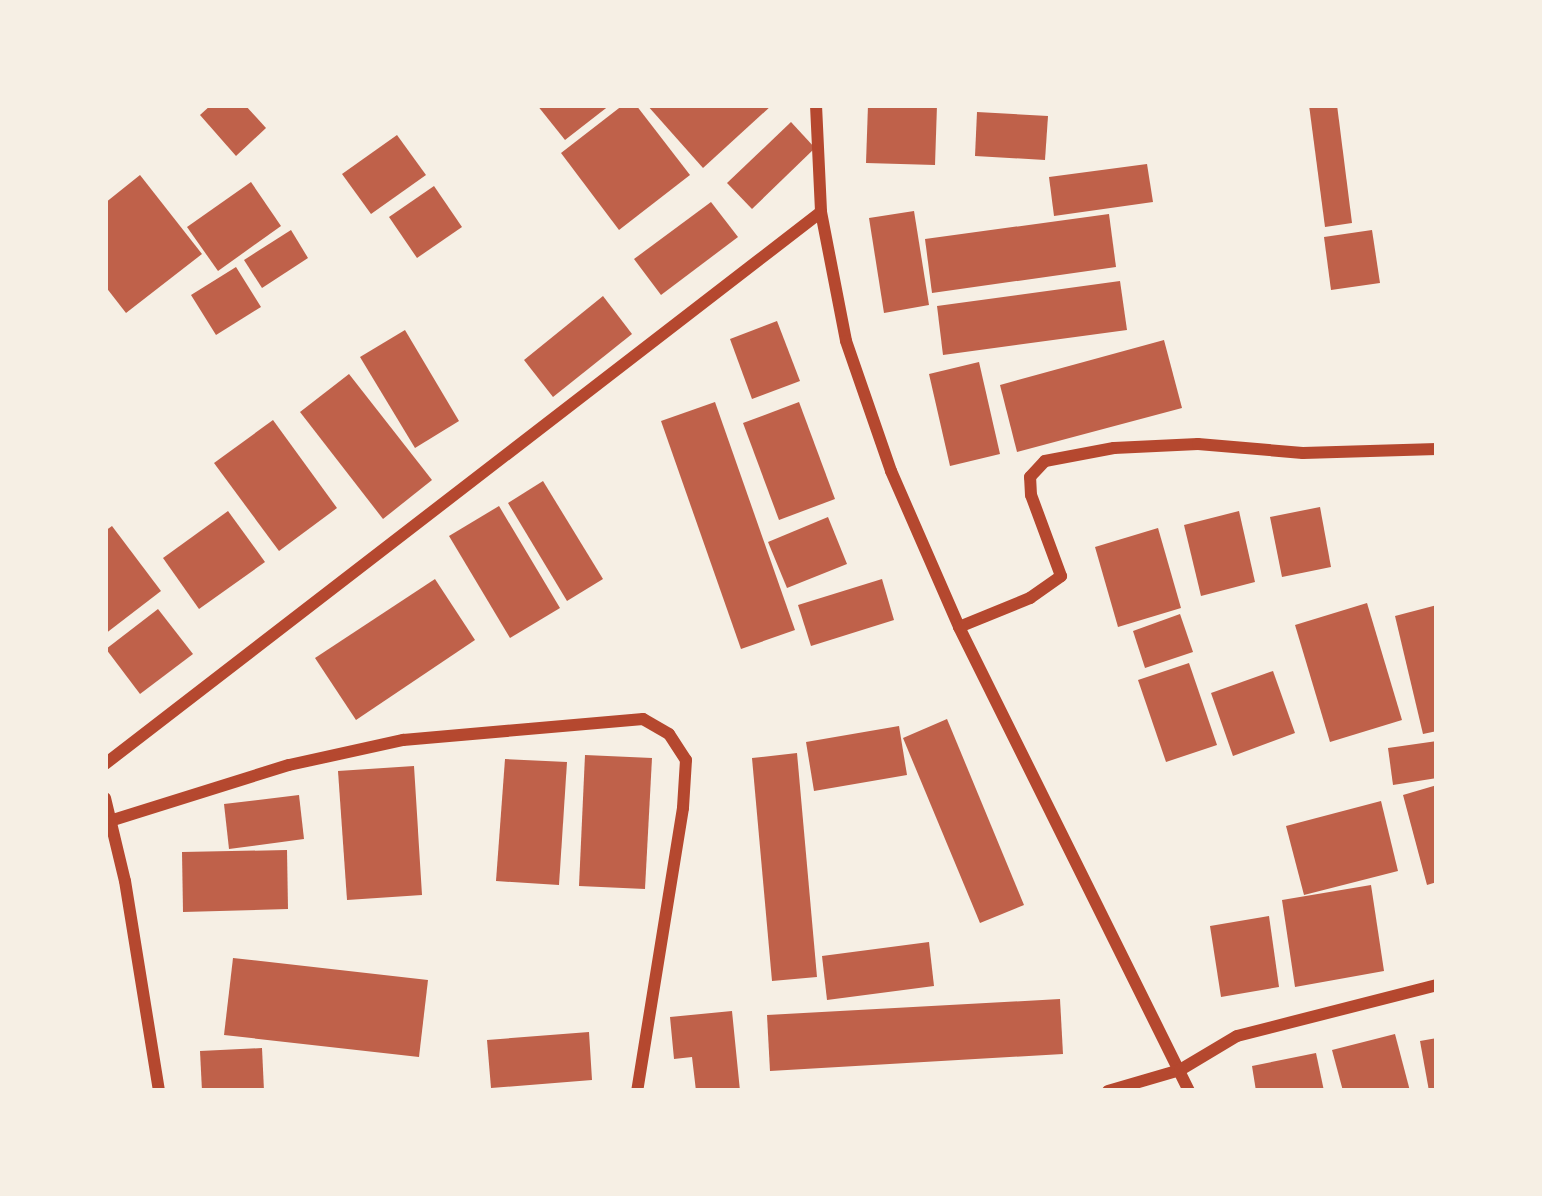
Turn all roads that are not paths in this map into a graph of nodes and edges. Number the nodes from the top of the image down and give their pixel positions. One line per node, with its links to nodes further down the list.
1 (816, 105): 2 (street)
2 (821, 212): 4 (street); 5 (street)
3 (1437, 448): 4 (street)
4 (959, 627): 9 (street)
5 (105, 764)
6 (105, 798): 7 (street)
7 (113, 820): 10 (street); 11 (street)
8 (1437, 985): 9 (street)
9 (1180, 1070): 12 (street); 13 (street)
10 (158, 1091)
11 (637, 1091)
12 (1108, 1091)
13 (1189, 1091)

